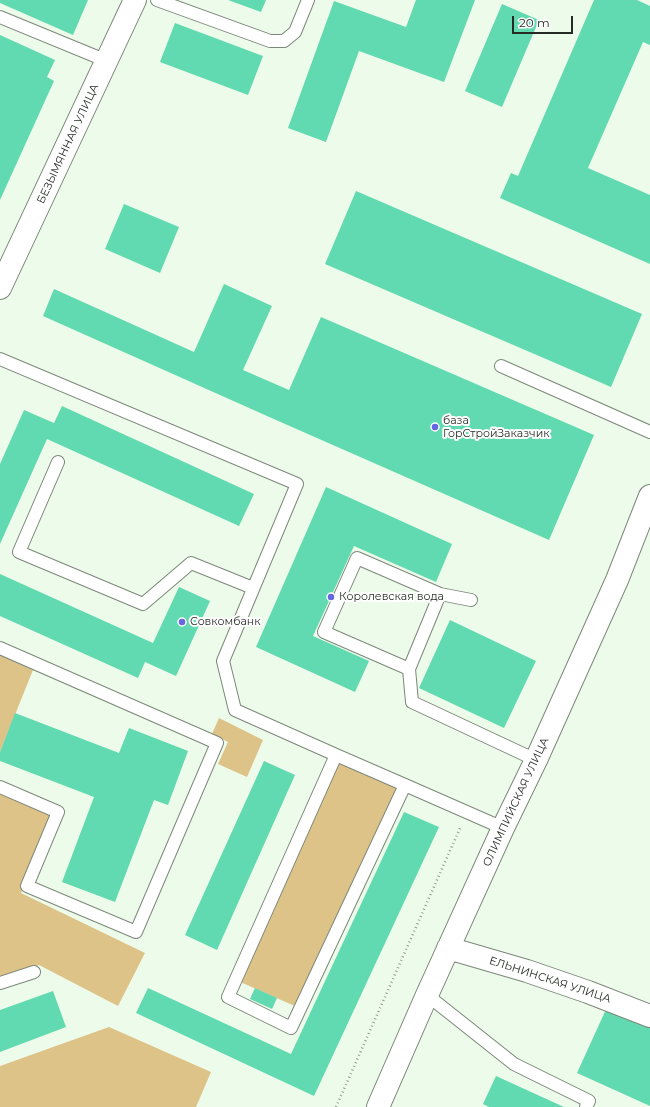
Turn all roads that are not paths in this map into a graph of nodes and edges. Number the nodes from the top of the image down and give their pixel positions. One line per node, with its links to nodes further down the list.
1 (135, 0): 5 (street, БЕЗЫМЯННАЯ УЛИЦА)
2 (157, 0): 3 (lane)
3 (308, 0)
4 (0, 17): 5 (lane)
5 (107, 61): 6 (street, БЕЗЫМЯННАЯ УЛИЦА)
6 (0, 288)
7 (0, 358): 12 (lane)
8 (501, 366): 9 (lane)
9 (650, 432)
10 (58, 462): 12 (lane)
11 (650, 496): 18 (street, ОЛИМПИЙСКАЯ УЛИЦА)
12 (253, 588): 17 (lane)
13 (440, 594): 14 (lane); 16 (lane); 16 (lane)
14 (471, 600)
15 (0, 648): 20 (lane)
16 (409, 669): 18 (lane)
17 (336, 755): 19 (lane); 19 (lane)
18 (536, 760): 21 (street, ОЛИМПИЙСКАЯ УЛИЦА)
19 (405, 785): 21 (lane)
20 (0, 787)
21 (503, 828): 22 (street, ОЛИМПИЙСКАЯ УЛИЦА)
22 (448, 948): 25 (street, ОЛИМПИЙСКАЯ УЛИЦА); 26 (street, ЕЛЬНИНСКАЯ УЛИЦА)
23 (34, 972): 24 (lane)
24 (0, 983)
25 (427, 995): 27 (street, ОЛИМПИЙСКАЯ УЛИЦА); 28 (lane)
26 (650, 1016)
27 (378, 1107)
28 (586, 1107)

